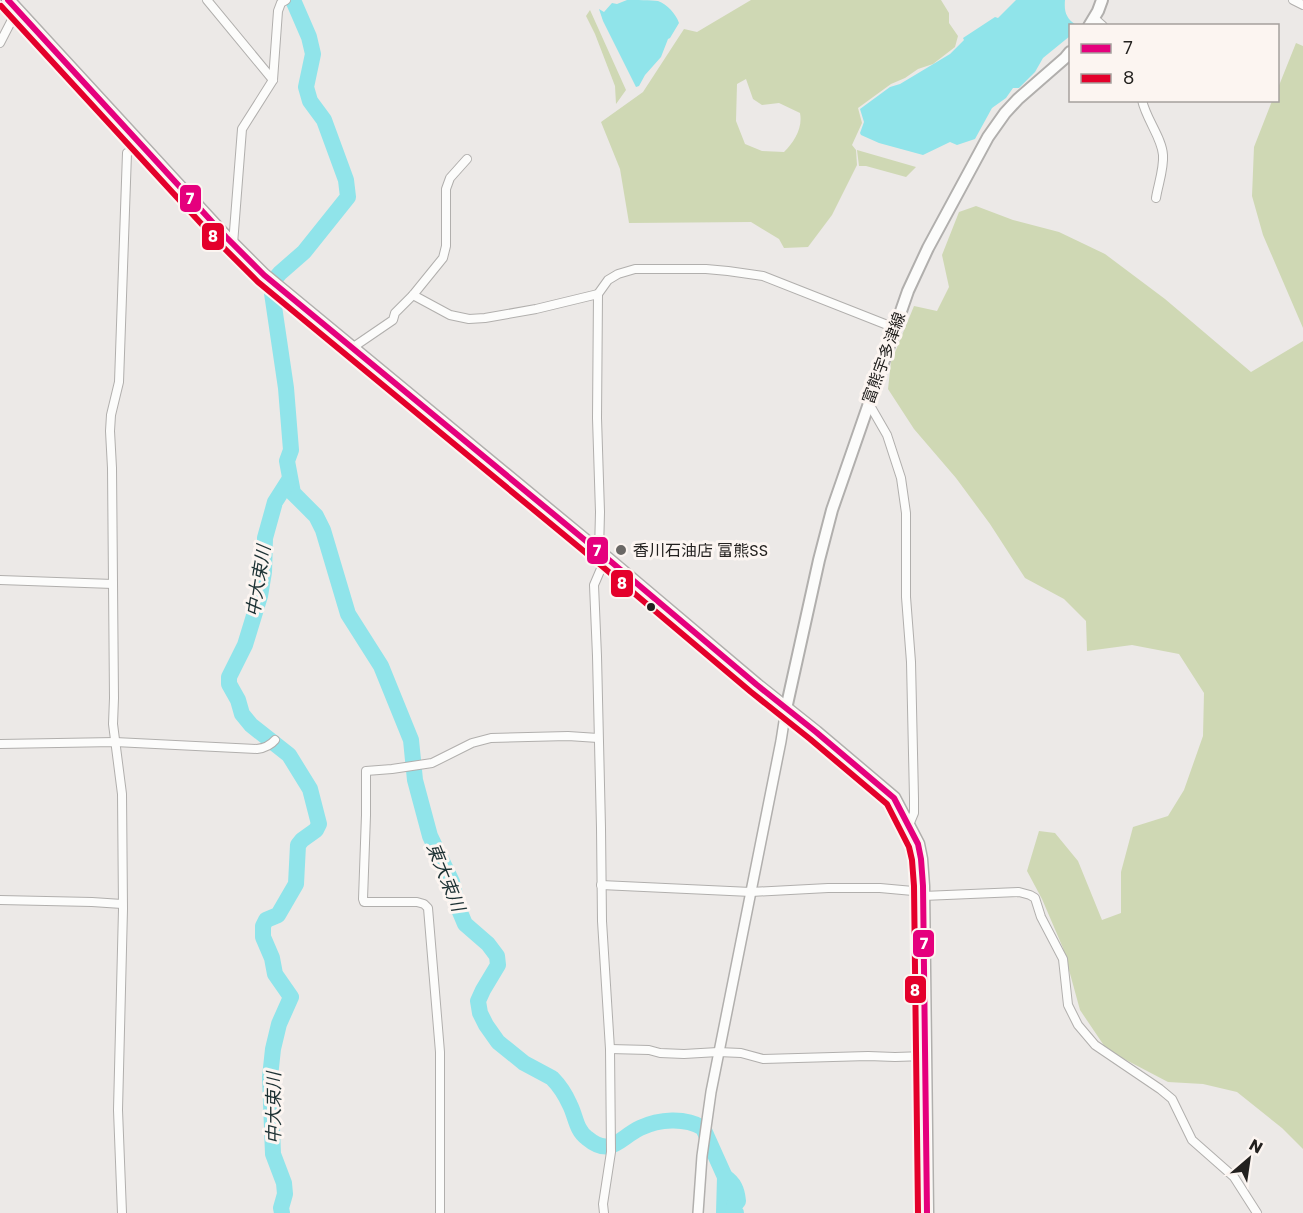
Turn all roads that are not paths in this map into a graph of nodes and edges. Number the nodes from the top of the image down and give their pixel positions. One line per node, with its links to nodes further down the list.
1 (8, 0): 7 (main road)
2 (207, 0): 11 (street)
3 (286, 0): 11 (street)
4 (1102, 0): 8 (main road)
5 (1293, 0): 6 (street)
6 (1303, 5)
7 (17, 10): 9 (street); 16 (main road)
8 (1092, 22)
9 (0, 43)
10 (1069, 54): 19 (main road, 富熊宇多津線)
11 (273, 80): 16 (street)
12 (1142, 102): 15 (street)
13 (127, 153): 24 (street)
14 (468, 159): 18 (street)
15 (1156, 198)
16 (233, 245): 20 (main road)
17 (598, 294): 18 (street); 19 (street); 22 (street)
18 (413, 295): 20 (street)
19 (895, 328): 21 (main road, 富熊宇多津線)
20 (352, 348): 22 (main road)
21 (868, 402): 25 (main road, 富熊宇多津線); 30 (street)
22 (602, 554): 25 (main road); 26 (street)
23 (0, 580): 24 (street)
24 (113, 584): 27 (street)
25 (786, 709): 30 (main road); 32 (street)
26 (598, 738): 31 (street); 40 (street)
27 (115, 742): 28 (street); 29 (street); 35 (street)
28 (273, 742)
29 (0, 744)
30 (909, 825): 33 (main road)
31 (601, 885): 32 (street); 36 (street)
32 (751, 892): 33 (street); 37 (street)
33 (923, 894): 38 (main road); 44 (street)
34 (0, 900): 35 (street)
35 (123, 904): 39 (street)
36 (610, 1049): 37 (street); 41 (street)
37 (718, 1052): 38 (street); 42 (street)
38 (925, 1056): 43 (main road)
39 (122, 1213)
40 (440, 1213)
41 (604, 1213)
42 (698, 1213)
43 (927, 1213)
44 (1257, 1213)

